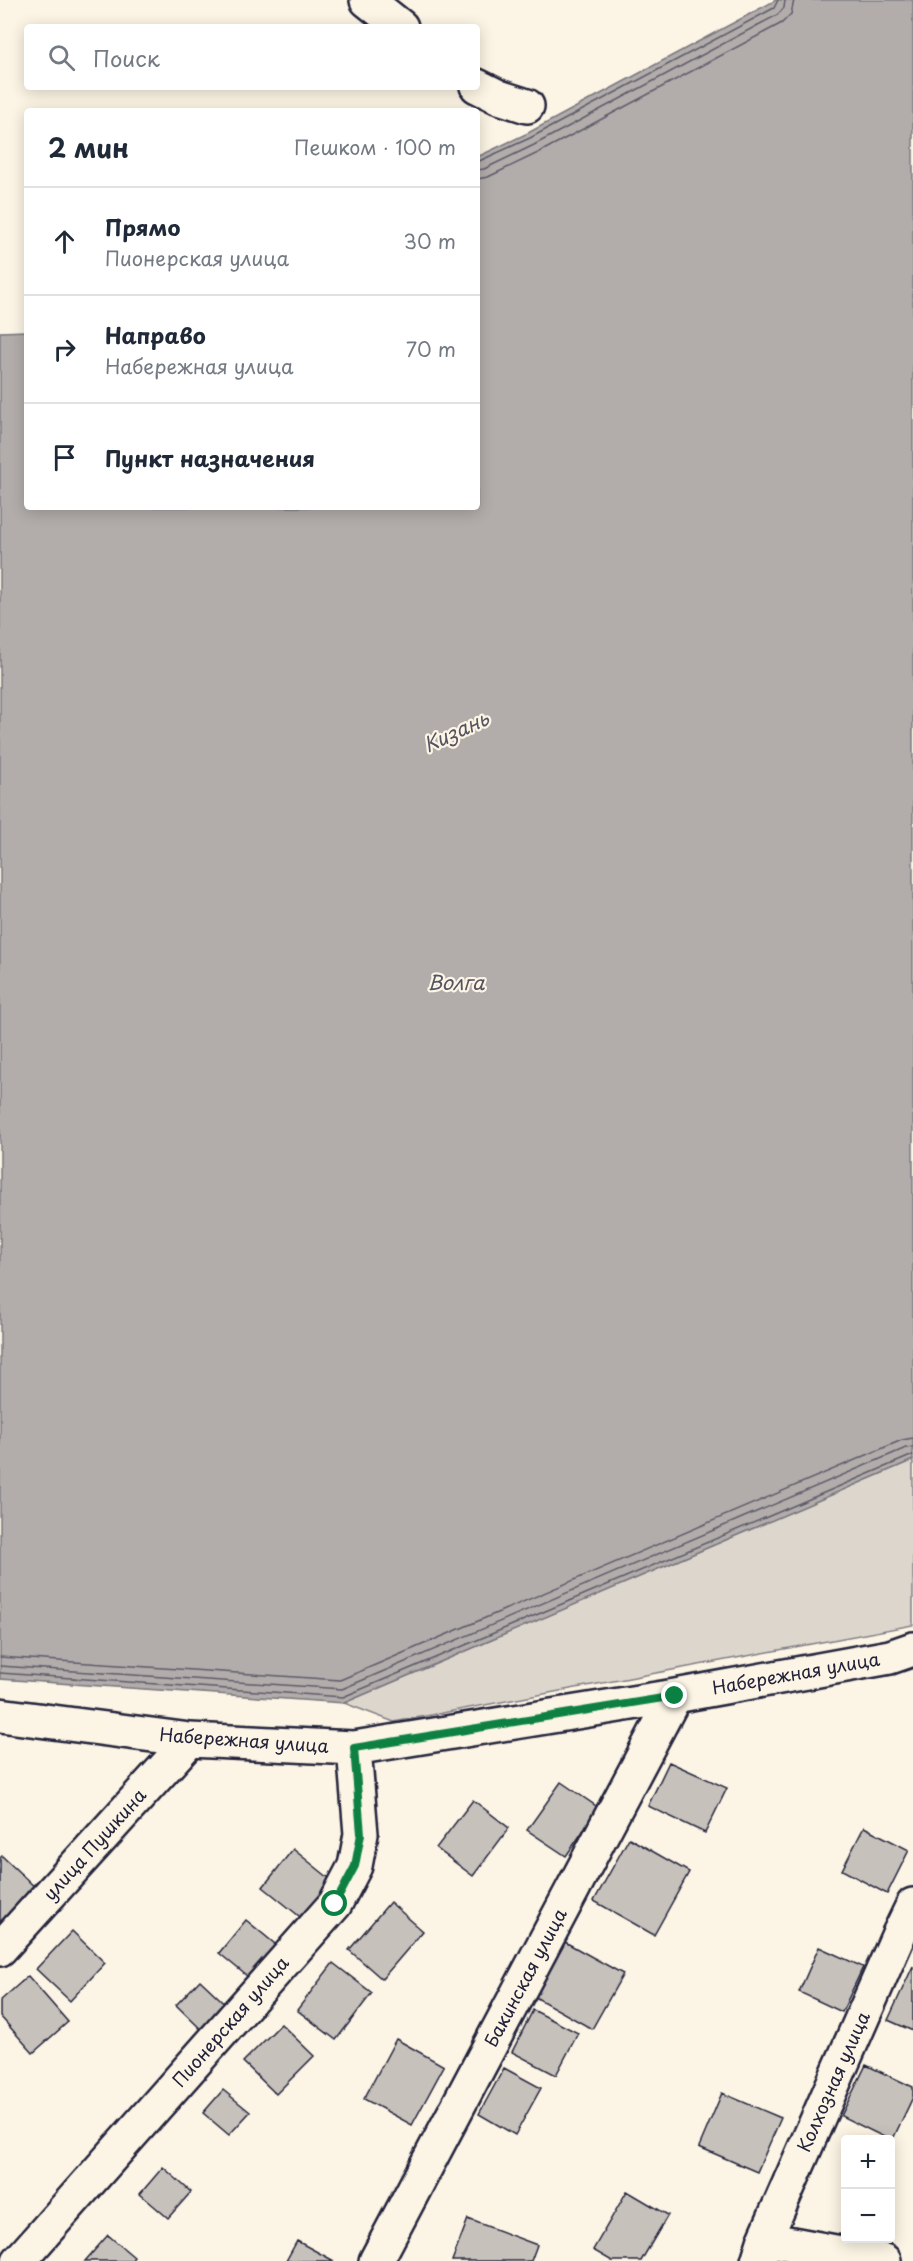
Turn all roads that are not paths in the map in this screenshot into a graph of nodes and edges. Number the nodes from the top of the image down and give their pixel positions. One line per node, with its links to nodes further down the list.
1 (367, 0): 2 (street)
2 (397, 24)
3 (480, 88): 4 (street)
4 (527, 106)
5 (913, 1649): 6 (street, Набережная улица)
6 (675, 1696): 9 (street, Набережная улица); 16 (street, Бакинская улица)
7 (0, 1715): 8 (street, Набережная улица)
8 (190, 1740): 9 (street, Набережная улица); 11 (street, улица Пушкина)
9 (354, 1748): 15 (street, Пионерская улица)
10 (913, 1905): 13 (street, Колхозная улица)
11 (0, 1949)
12 (0, 2243): 14 (street)
13 (762, 2250): 17 (street)
14 (15, 2261)
15 (19, 2261)
16 (376, 2261)
17 (884, 2261)

